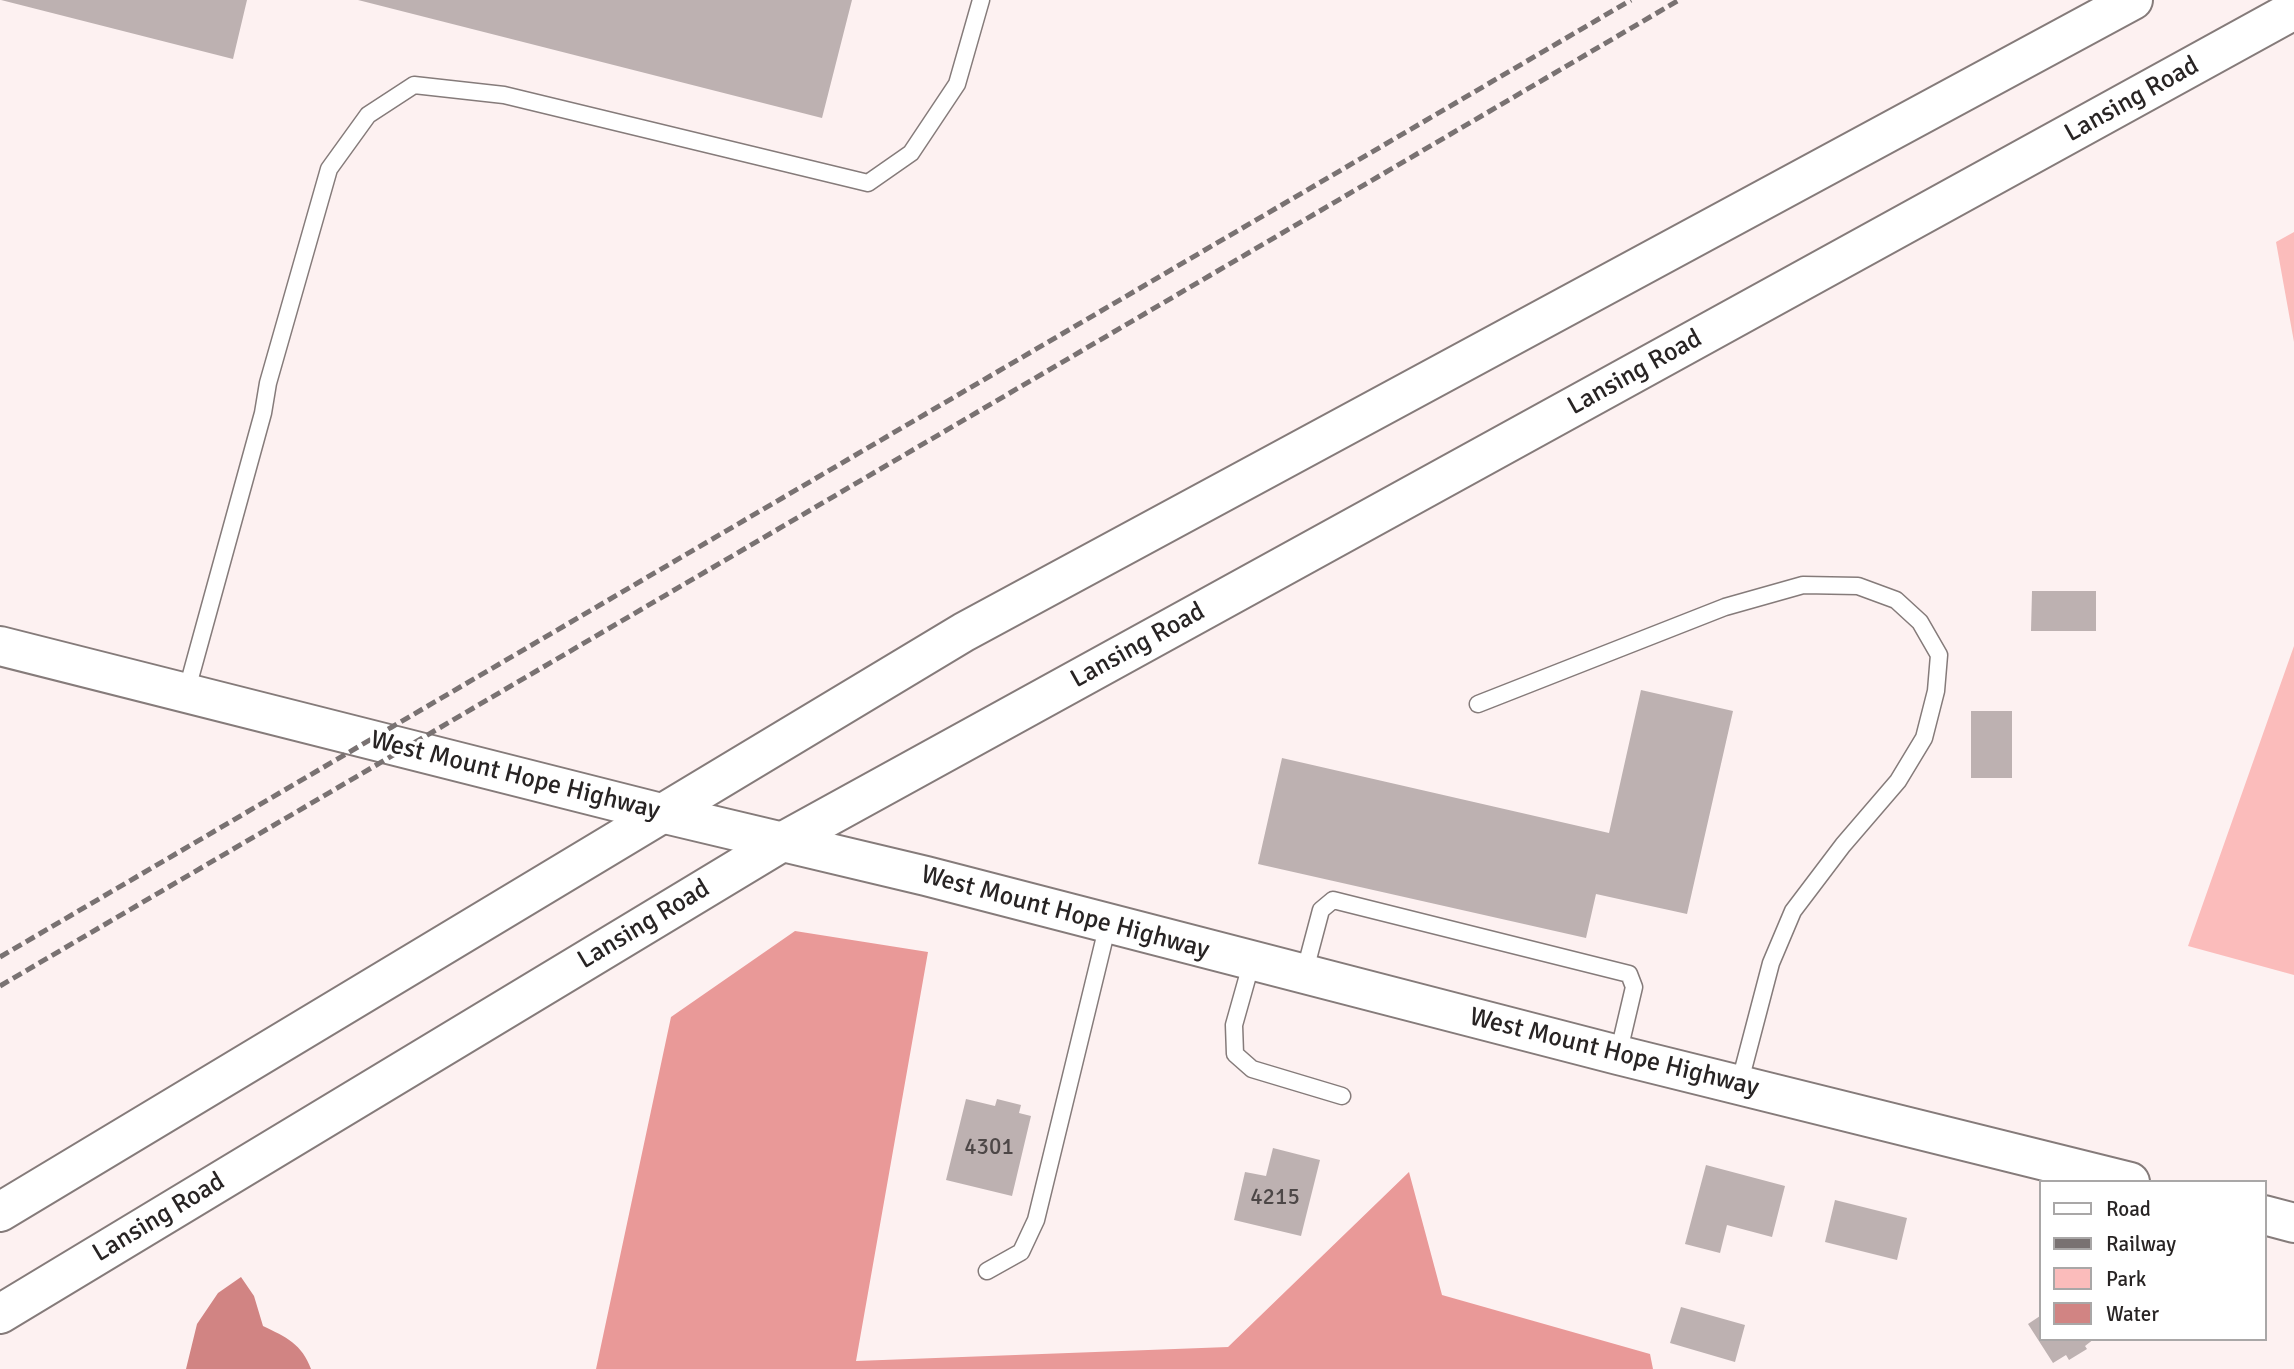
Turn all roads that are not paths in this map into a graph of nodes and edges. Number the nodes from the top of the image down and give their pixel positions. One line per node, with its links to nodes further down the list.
1 (981, 0): 5 (lane)
2 (2133, 0): 7 (main road)
3 (2294, 10): 8 (main road, Lansing Road)
4 (0, 646): 5 (main road, West Mount Hope Highway)
5 (186, 693): 7 (main road, West Mount Hope Highway)
6 (1478, 704): 13 (lane)
7 (661, 813): 8 (main road, West Mount Hope Highway); 16 (main road)
8 (782, 842): 9 (main road, West Mount Hope Highway); 20 (main road, Lansing Road)
9 (1108, 924): 10 (main road, West Mount Hope Highway); 19 (lane)
10 (1251, 961): 11 (main road, West Mount Hope Highway); 14 (lane)
11 (1304, 974): 12 (main road, West Mount Hope Highway); 12 (lane)
12 (1618, 1055): 13 (main road, West Mount Hope Highway)
13 (1740, 1085): 15 (main road, West Mount Hope Highway)
14 (1342, 1096)
15 (2122, 1180)
16 (0, 1212)
17 (2266, 1216): 18 (main road)
18 (2294, 1223)
19 (987, 1271)
20 (0, 1314)

